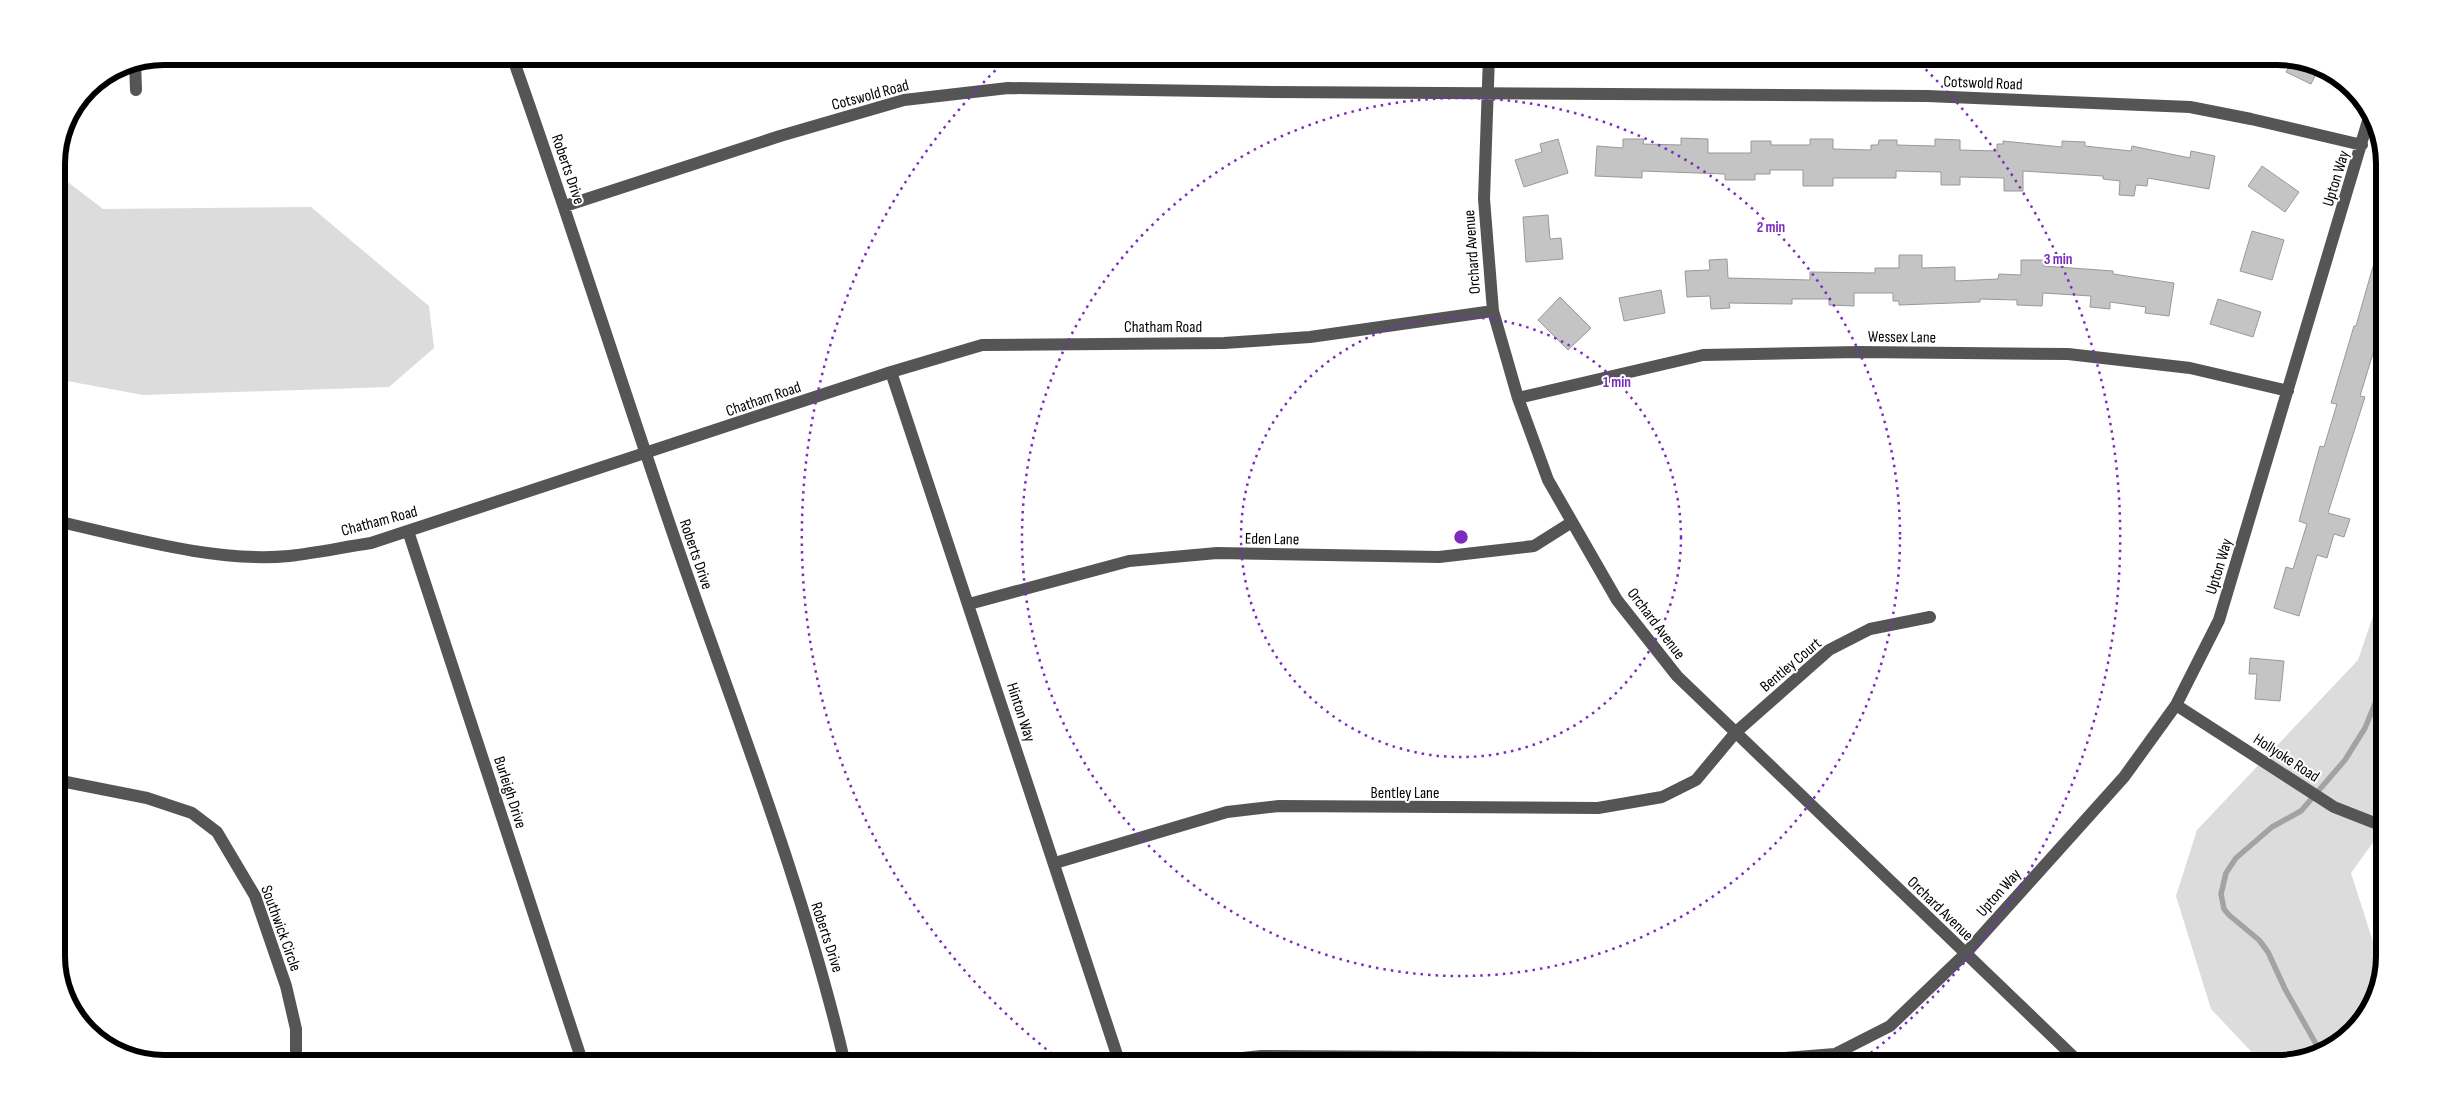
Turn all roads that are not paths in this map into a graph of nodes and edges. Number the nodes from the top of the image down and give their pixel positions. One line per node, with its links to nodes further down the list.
1 (515, 65): 8 (street, Roberts Drive)
2 (1488, 65): 5 (street, Orchard Avenue)
3 (135, 69): 4 (street)
4 (136, 90)
5 (1486, 92): 7 (street, Cotswold Road); 8 (street, Cotswold Road); 9 (street, Orchard Avenue)
6 (2367, 124): 7 (street, Upton Way)
7 (2362, 145): 11 (street, Upton Way)
8 (565, 206): 13 (street, Roberts Drive)
9 (1493, 311): 10 (street, Chatham Road); 12 (street, Orchard Avenue)
10 (891, 372): 13 (street, Chatham Road); 17 (street, Hinton Way)
11 (2288, 391): 12 (street, Wessex Lane); 19 (street, Upton Way)
12 (1518, 398): 14 (street, Orchard Avenue)
13 (646, 454): 16 (street, Chatham Road); 27 (street, Roberts Drive)
14 (1572, 522): 17 (street, Eden Lane); 20 (street, Orchard Avenue)
15 (65, 524): 16 (street, Chatham Road)
16 (408, 531): 26 (street, Burleigh Drive)
17 (969, 604): 23 (street, Hinton Way)
18 (1930, 617): 20 (street, Bentley Court)
19 (2176, 705): 22 (street, Hollyoke Road); 24 (street, Upton Way)
20 (1736, 732): 23 (street, Bentley Lane); 24 (street, Orchard Avenue)
21 (65, 782): 25 (street, Southwick Circle)
22 (2376, 823)
23 (1054, 863): 28 (street, Hinton Way)
24 (1964, 954): 29 (street, Upton Way); 30 (street, Orchard Avenue)
25 (296, 1055)
26 (580, 1055)
27 (843, 1055)
28 (1117, 1055)
29 (1823, 1055)
30 (2071, 1055)

